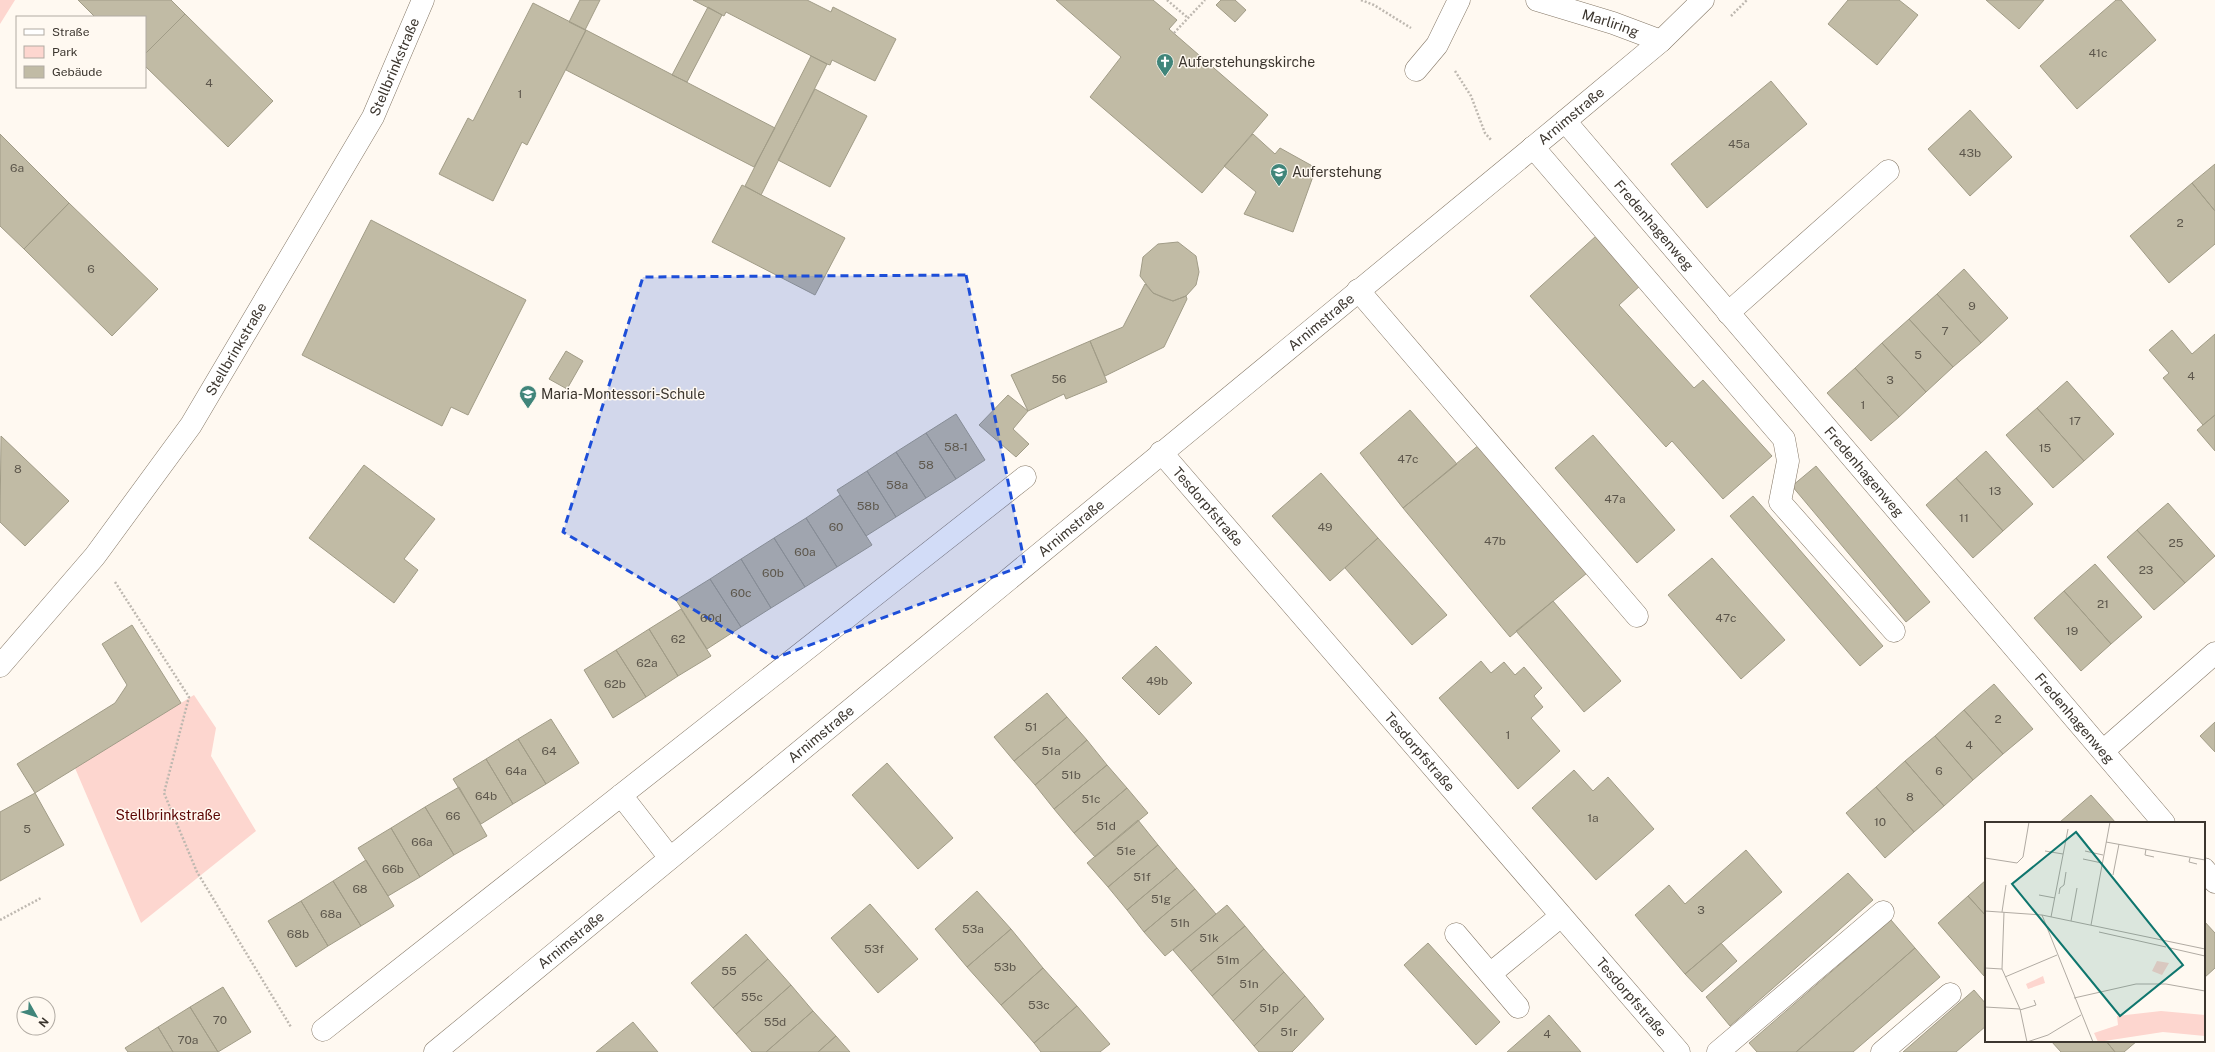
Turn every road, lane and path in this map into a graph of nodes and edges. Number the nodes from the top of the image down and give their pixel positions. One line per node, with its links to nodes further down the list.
1 (424, 0): 20 (street, Stellbrinkstraße)
2 (1167, 0): 9 (path)
3 (1205, 0): 9 (path)
4 (1362, 0): 5 (path)
5 (1371, 0)
6 (1459, 0): 12 (street)
7 (1537, 0): 11 (street, Marliring)
8 (1703, 0): 11 (street, Arnimstraße)
9 (1188, 18): 10 (path)
10 (1174, 33)
11 (1661, 41): 13 (street, Arnimstraße)
12 (1416, 70)
13 (1564, 121): 14 (street, Arnimstraße); 17 (street, Fredenhagenweg)
14 (1533, 147): 16 (street, Arnimstraße); 22 (street)
15 (1888, 171): 17 (street)
16 (1358, 290): 18 (street, Arnimstraße); 21 (street)
17 (1728, 313): 25 (street, Fredenhagenweg)
18 (1161, 452): 28 (street, Arnimstraße); 33 (street, Tesdorpfstraße)
19 (1025, 477): 26 (street)
20 (95, 556): 24 (street, Stellbrinkstraße); 40 (path)
21 (1637, 616)
22 (1894, 631)
23 (2215, 653): 25 (street)
24 (0, 666)
25 (2103, 751): 27 (street, Fredenhagenweg)
26 (621, 795): 28 (street); 39 (street)
27 (2163, 822)
28 (670, 858): 41 (street, Arnimstraße)
29 (2205, 871): 30 (street)
30 (2215, 882)
31 (41, 898): 34 (path)
32 (1883, 912): 43 (street)
33 (1561, 916): 36 (street); 42 (street, Tesdorpfstraße)
34 (0, 920)
35 (1456, 934): 36 (street)
36 (1490, 974): 38 (street)
37 (1950, 994): 44 (street)
38 (1518, 1008)
39 (324, 1030)
40 (294, 1033)
41 (435, 1052)
42 (1679, 1052)
43 (1718, 1052)
44 (1882, 1052)

